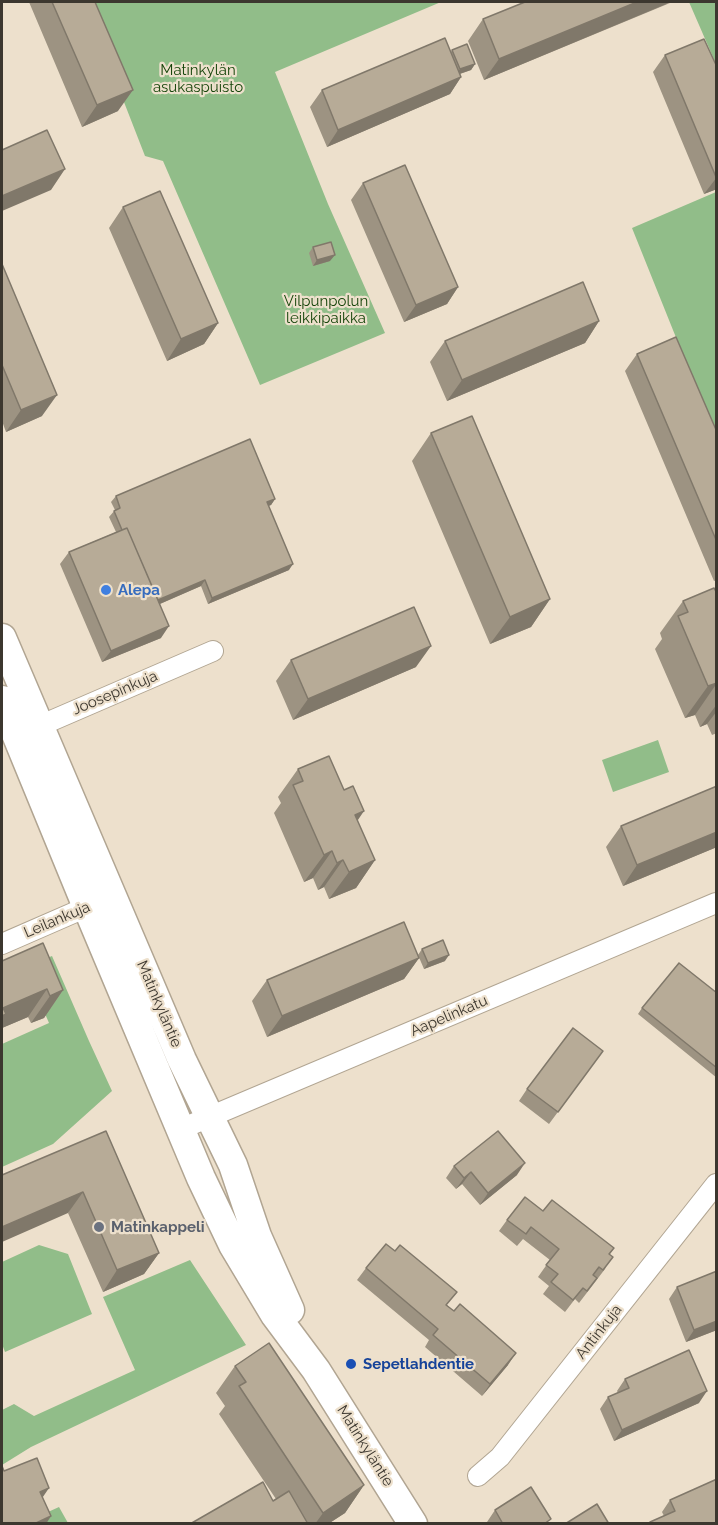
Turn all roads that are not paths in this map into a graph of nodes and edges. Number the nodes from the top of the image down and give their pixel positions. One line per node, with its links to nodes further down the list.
1 (2, 638): 4 (main road, Matinkyläntie)
2 (213, 651): 4 (street, Joosepinkuja)
3 (2, 700): 4 (main road, Matinkyläntie)
4 (28, 730): 5 (main road, Matinkyläntie); 7 (main road, Matinkyläntie)
5 (112, 896): 7 (street, Leilankuja); 9 (main road, Matinkyläntie)
6 (717, 903): 9 (street, Aapelinkatu)
7 (87, 907): 8 (street, Leilankuja); 10 (main road, Matinkyläntie)
8 (2, 944)
9 (211, 1117): 10 (street, Aapelinkatu); 12 (main road, Matinkyläntie)
10 (181, 1129): 12 (main road, Matinkyläntie)
11 (717, 1184): 13 (street, Antinkuja)
12 (316, 1370): 14 (main road, Matinkyläntie)
13 (478, 1476)
14 (413, 1524)

